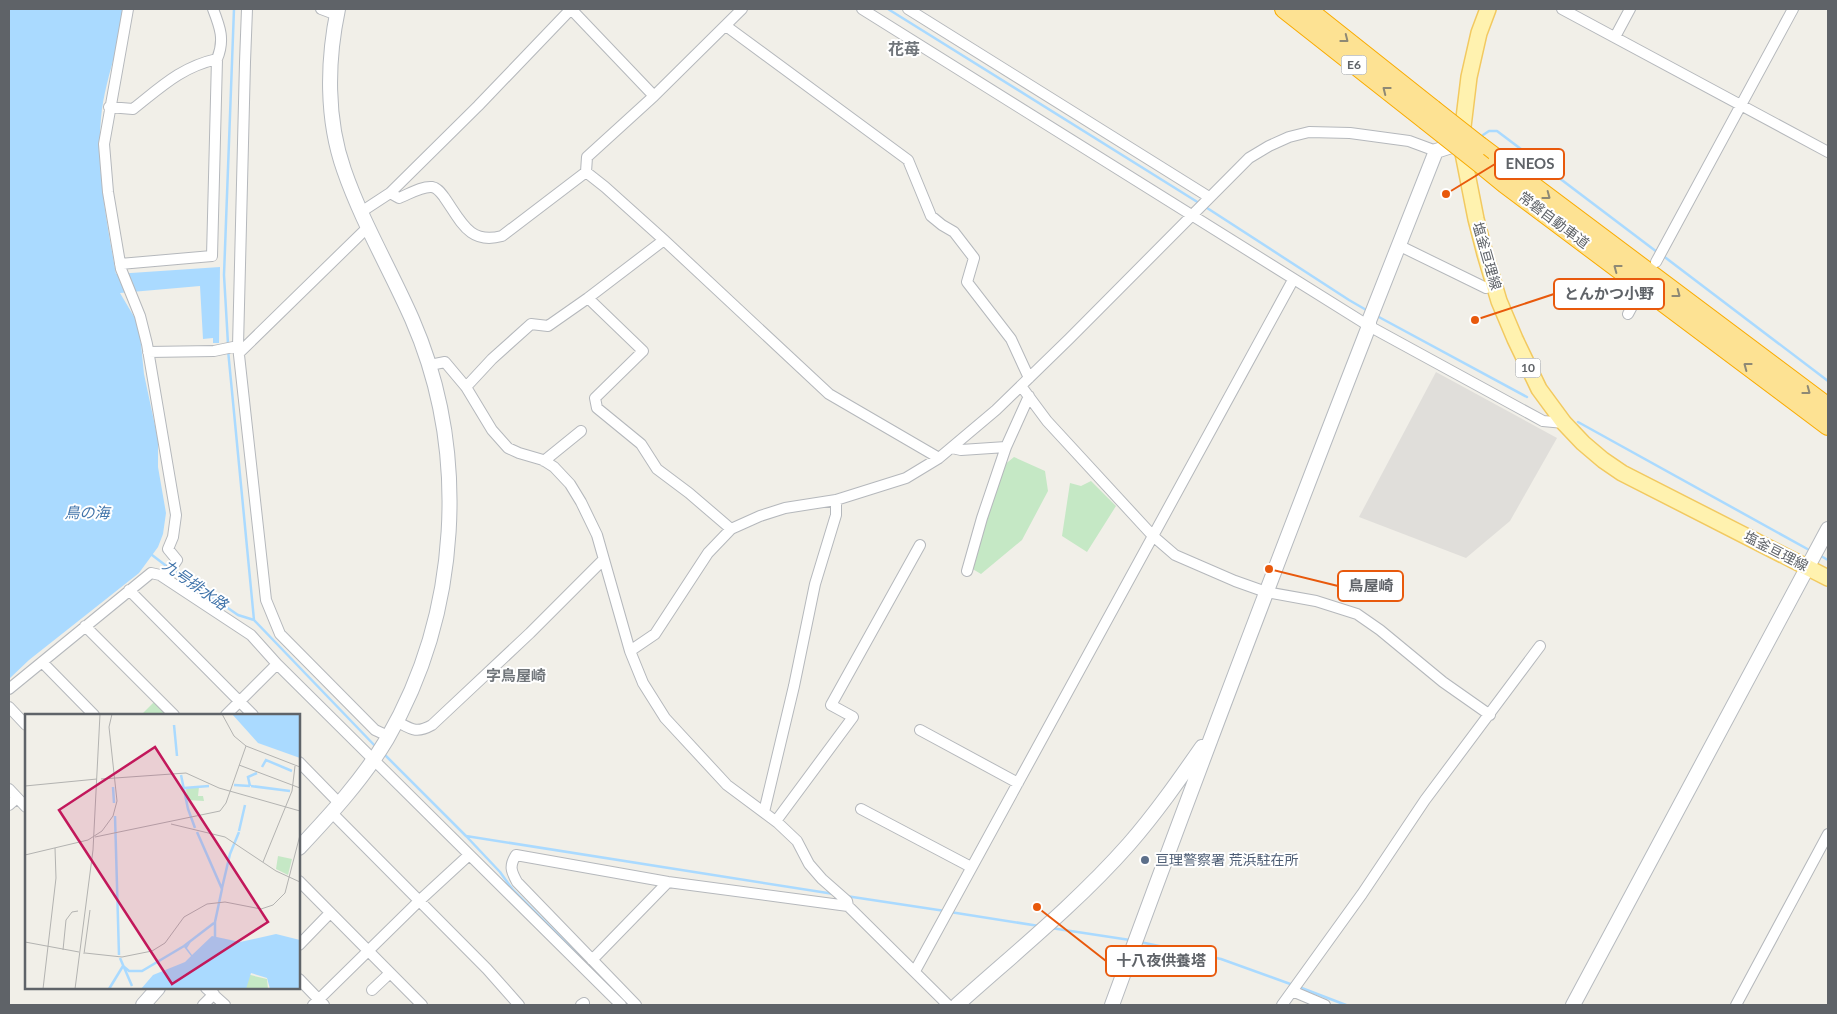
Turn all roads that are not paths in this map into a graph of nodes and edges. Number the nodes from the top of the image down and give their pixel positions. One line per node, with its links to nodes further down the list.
1 (128, 9): 22 (street)
2 (213, 9): 19 (street)
3 (248, 9): 44 (street)
4 (321, 9): 15 (street)
5 (571, 9): 20 (street); 28 (street)
6 (742, 9): 17 (street)
7 (862, 9): 31 (street)
8 (908, 9): 29 (street)
9 (1284, 9): 23 (highway, 常磐自動車道 / E6, one-way to 9)
10 (1307, 9): 23 (highway, 常磐自動車道 / E6, one-way to 23)
11 (1488, 9): 24 (main road, 塩釜亘理線 / 10)
12 (1562, 9): 16 (street)
13 (1630, 9): 18 (street)
14 (1793, 9): 21 (street)
15 (338, 12): 30 (street)
16 (1575, 12): 18 (street)
17 (726, 26): 20 (street); 46 (street)
18 (1615, 37): 21 (street)
19 (217, 59): 22 (street); 36 (street)
20 (654, 96): 27 (street)
21 (1741, 106): 26 (street); 35 (street)
22 (109, 107): 36 (street)
23 (1429, 115): 50 (highway, 常磐自動車道 / E6, one-way to 50, bridge); 52 (highway, 常磐自動車道 / E6, one-way to 23, bridge)
24 (1461, 143): 25 (street); 38 (main road, 塩釜亘理線 / 10)
25 (1436, 151): 29 (street); 34 (street)
26 (1828, 152)
27 (586, 172): 28 (street); 33 (street)
28 (390, 193): 30 (street)
29 (1209, 197): 31 (street)
30 (361, 212): 32 (street)
31 (1192, 215): 37 (street); 46 (street)
32 (368, 226): 44 (street); 45 (street)
33 (664, 240): 39 (street); 56 (street)
34 (1398, 245): 38 (street); 42 (street)
35 (1656, 262)
36 (120, 267): 43 (street)
37 (1293, 280): 42 (street); 61 (street)
38 (1494, 285): 51 (main road, 塩釜亘理線 / 10)
39 (588, 298): 48 (street); 60 (street)
40 (1635, 301): 41 (street)
41 (1628, 314)
42 (1369, 323): 51 (street); 69 (street)
43 (148, 348): 44 (street); 66 (street)
44 (237, 349): 87 (street)
45 (430, 365): 48 (street); 83 (street)
46 (1029, 378): 47 (street)
47 (1021, 386): 49 (street); 54 (street)
48 (466, 387): 57 (street)
49 (1029, 396): 55 (street); 61 (street)
50 (1828, 407)
51 (1564, 423): 64 (main road, 塩釜亘理線 / 10)
52 (1828, 426)
53 (581, 431): 57 (street)
54 (952, 448): 55 (street); 56 (street)
55 (1006, 448): 65 (street)
56 (939, 458): 58 (street)
57 (544, 461): 63 (street)
58 (836, 500): 60 (street); 95 (street)
59 (1828, 529): 64 (street)
60 (731, 530): 72 (street)
61 (1153, 536): 69 (street); 89 (street)
62 (920, 545): 96 (street)
63 (603, 560): 72 (street); 83 (street)
64 (1809, 565): 67 (main road, 塩釜亘理線 / 10); 129 (street)
65 (967, 570)
66 (166, 576): 68 (street); 74 (street)
67 (1828, 578)
68 (130, 590): 70 (street); 76 (street)
69 (1266, 592): 82 (street); 86 (street)
70 (85, 626): 73 (street); 79 (street)
71 (1540, 646): 82 (street)
72 (630, 652): 95 (street)
73 (42, 662): 75 (street); 78 (street)
74 (277, 664): 76 (street); 87 (street)
75 (9, 689)
76 (240, 702): 80 (street); 81 (street)
77 (9, 707): 84 (street)
78 (93, 714)
79 (173, 714)
80 (227, 714)
81 (252, 714)
82 (1490, 715): 112 (street)
83 (396, 721): 87 (street)
84 (25, 724)
85 (920, 730): 89 (street)
86 (1211, 734): 125 (street); 126 (street)
87 (381, 748): 93 (street); 99 (street)
88 (300, 763): 93 (street)
89 (1018, 783): 100 (street)
90 (9, 789): 91 (street)
91 (13, 801): 92 (street)
92 (25, 807)
93 (336, 809): 98 (street); 103 (street)
94 (861, 810): 100 (street)
95 (764, 812): 96 (street)
96 (776, 821): 104 (street)
97 (1828, 834): 130 (street)
98 (300, 845)
99 (469, 855): 103 (street); 122 (street)
100 (971, 867): 109 (street)
101 (300, 882): 105 (street)
102 (668, 882): 104 (street); 108 (street); 108 (street)
103 (420, 901): 107 (street); 121 (street)
104 (848, 904): 109 (street)
105 (330, 913): 106 (street); 107 (street)
106 (300, 944)
107 (368, 951): 110 (street); 116 (street)
108 (592, 960): 123 (street)
109 (915, 971): 124 (street)
110 (390, 973): 114 (street); 120 (street)
111 (300, 980): 116 (street)
112 (1295, 988): 127 (street); 128 (street)
113 (157, 989): 117 (street)
114 (372, 990)
115 (210, 991): 118 (street); 119 (street)
116 (319, 1003)
117 (143, 1005)
118 (203, 1005)
119 (224, 1005)
120 (421, 1005)
121 (518, 1005)
122 (620, 1005)
123 (636, 1005)
124 (948, 1005)
125 (957, 1005)
126 (1112, 1005)
127 (1282, 1005)
128 (1325, 1005)
129 (1572, 1005)
130 (1736, 1005)

